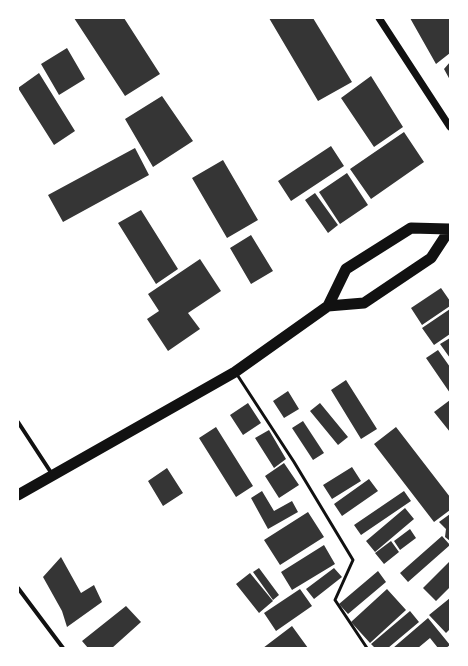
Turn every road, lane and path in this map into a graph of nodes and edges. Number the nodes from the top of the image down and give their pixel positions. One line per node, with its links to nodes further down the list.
1 (379, 18): 2 (street)
2 (450, 127)
3 (450, 230): 4 (highway); 4 (highway)
4 (328, 306): 5 (highway)
5 (235, 372): 7 (highway); 11 (lane)
6 (18, 422): 7 (street)
7 (53, 476): 8 (highway)
8 (18, 495)
9 (18, 588): 10 (street)
10 (63, 648)
11 (367, 648)

